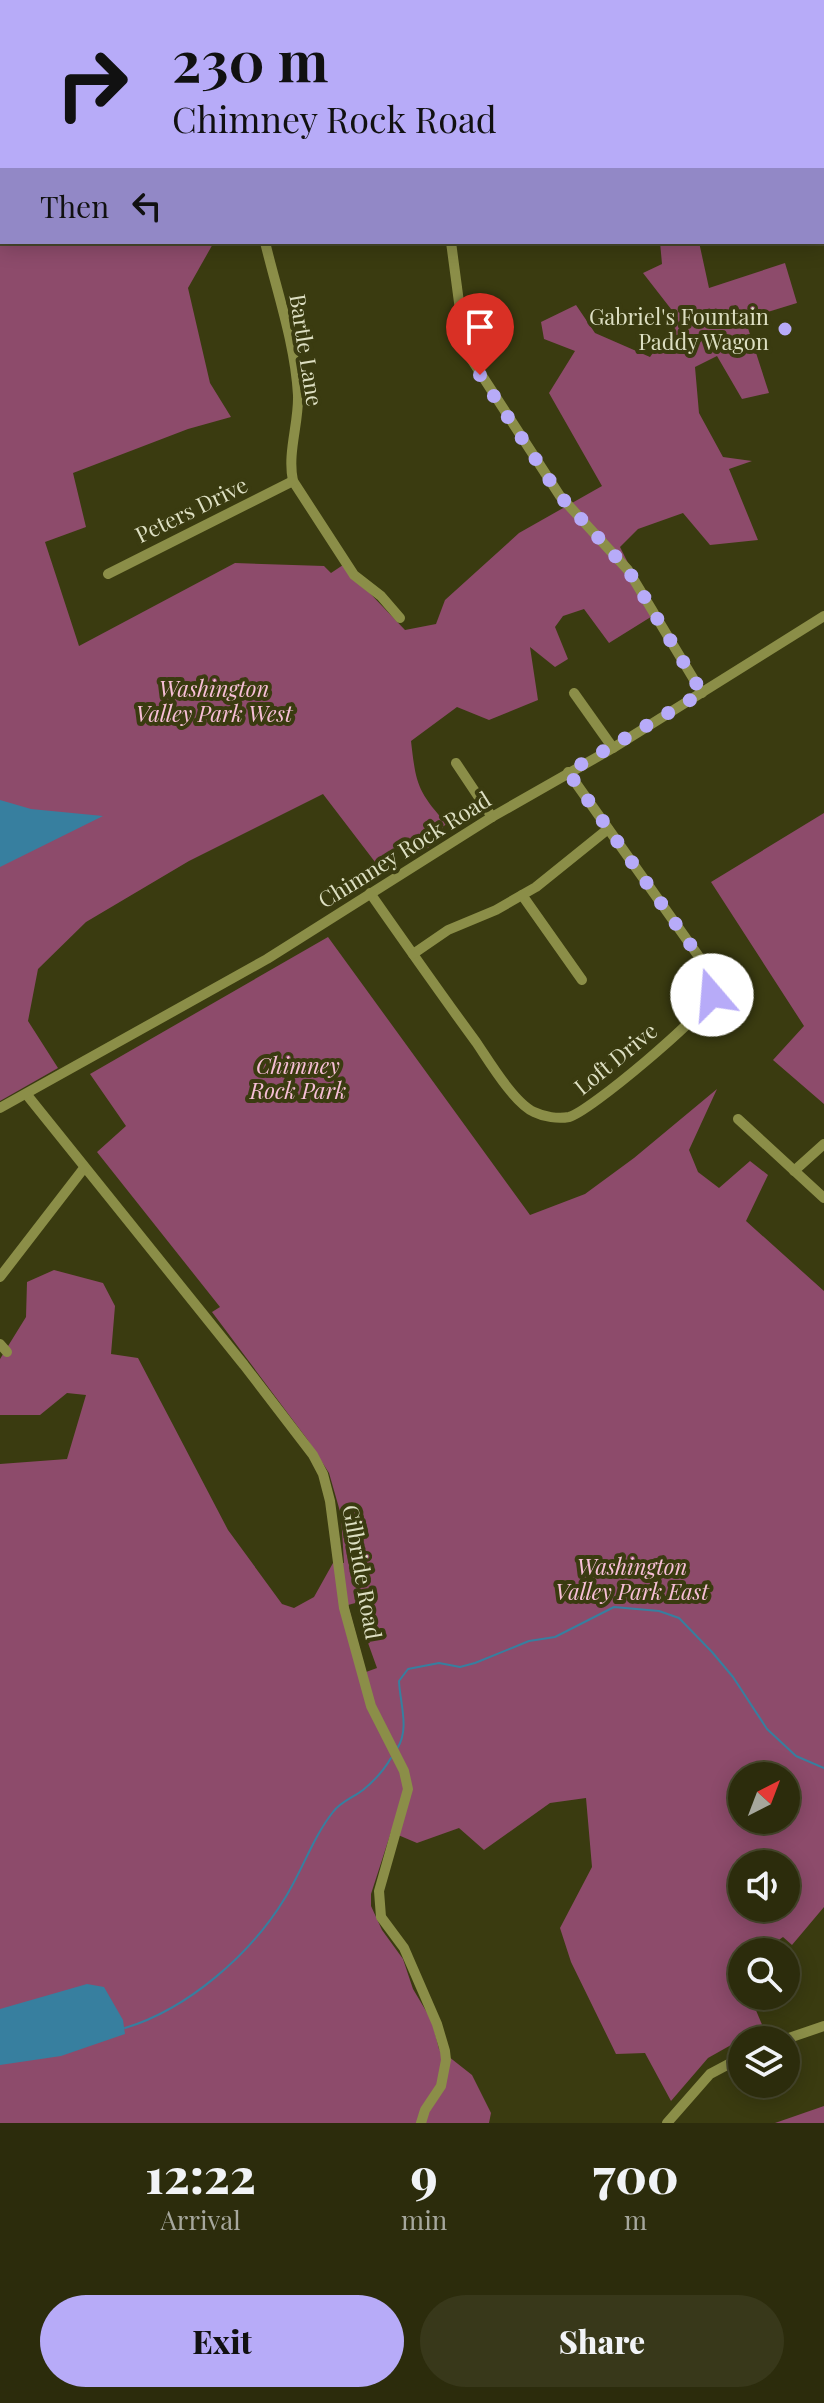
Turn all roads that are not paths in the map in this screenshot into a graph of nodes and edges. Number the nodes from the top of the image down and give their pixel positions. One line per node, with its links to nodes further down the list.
1 (266, 244): 5 (street, Bartle Lane)
2 (451, 244): 3 (street)
3 (464, 340)
4 (470, 357): 10 (street)
5 (293, 481): 6 (street, Peters Drive); 8 (street)
6 (108, 574)
7 (824, 616): 10 (street, Chimney Rock Road)
8 (400, 618)
9 (574, 693): 11 (street)
10 (702, 693): 11 (street, Chimney Rock Road)
11 (613, 748): 13 (street, Chimney Rock Road)
12 (456, 763): 14 (street)
13 (568, 772): 14 (street, Chimney Rock Road); 15 (street, Loft Drive)
14 (492, 817): 16 (street, Chimney Rock Road)
15 (608, 829): 17 (street); 18 (street, Loft Drive)
16 (370, 893): 18 (street, Loft Drive); 20 (street, Chimney Rock Road)
17 (522, 895): 18 (street); 19 (street)
18 (413, 954)
19 (582, 980)
20 (27, 1095): 21 (street, Chimney Rock Road); 24 (street, Gilbride Road)
21 (0, 1108)
22 (738, 1119): 25 (street)
23 (824, 1144): 25 (street)
24 (84, 1168): 27 (street); 31 (street, Gilbride Road)
25 (794, 1171): 26 (street)
26 (824, 1198)
27 (0, 1277)
28 (824, 2026): 29 (street)
29 (800, 2034)
30 (728, 2064): 32 (street)
31 (421, 2123)
32 (667, 2123)

